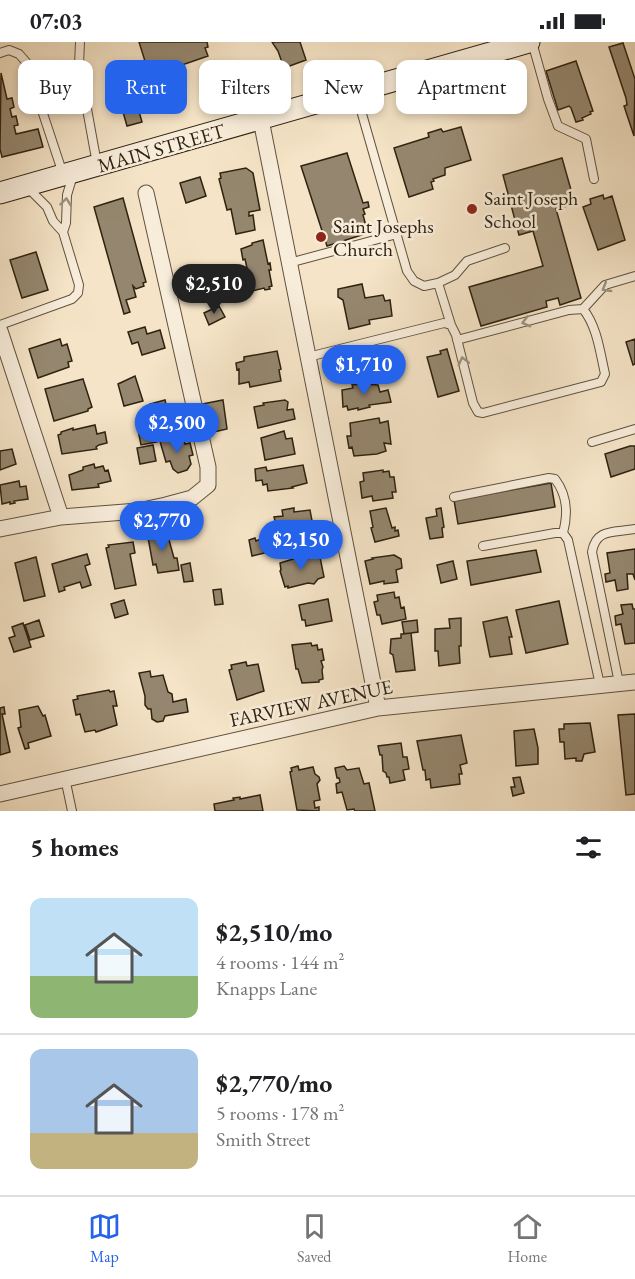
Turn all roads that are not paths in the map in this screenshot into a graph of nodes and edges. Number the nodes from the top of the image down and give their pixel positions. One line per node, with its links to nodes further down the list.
1 (80, 42): 8 (lane)
2 (531, 42): 4 (main road, MAIN STREET); 10 (lane)
3 (0, 53): 9 (lane)
4 (384, 84)
5 (303, 108): 7 (main road, MAIN STREET)
6 (362, 114): 15 (lane)
7 (261, 120): 8 (main road, MAIN STREET); 17 (street)
8 (98, 166): 9 (main road, MAIN STREET)
9 (69, 174): 11 (main road, MAIN STREET); 14 (lane, one-way to 9)
10 (594, 179)
11 (26, 186): 12 (main road, MAIN STREET); 14 (lane)
12 (0, 193)
13 (146, 193): 29 (street)
14 (63, 232): 21 (lane)
15 (397, 234): 17 (lane); 19 (lane)
16 (505, 248): 19 (lane)
17 (290, 263): 25 (street)
18 (635, 276): 20 (lane, one-way to 20)
19 (438, 282): 22 (lane)
20 (583, 309): 24 (lane, one-way to 24); 24 (lane, one-way to 24)
21 (0, 325)
22 (451, 325): 24 (lane); 25 (lane)
23 (0, 331): 29 (street)
24 (457, 340)
25 (308, 357): 37 (street)
26 (635, 429): 27 (lane)
27 (592, 442)
28 (454, 497): 32 (lane)
29 (61, 517): 30 (street)
30 (0, 529)
31 (635, 529): 35 (lane)
32 (563, 533): 33 (lane); 36 (lane)
33 (483, 546)
34 (635, 682): 35 (street, FARVIEW AVENUE)
35 (619, 684): 36 (street, FARVIEW AVENUE)
36 (600, 685): 37 (street, FARVIEW AVENUE)
37 (378, 708): 38 (street, FARVIEW AVENUE)
38 (65, 778): 39 (street, FARVIEW AVENUE); 40 (lane)
39 (0, 794)
40 (72, 811)

